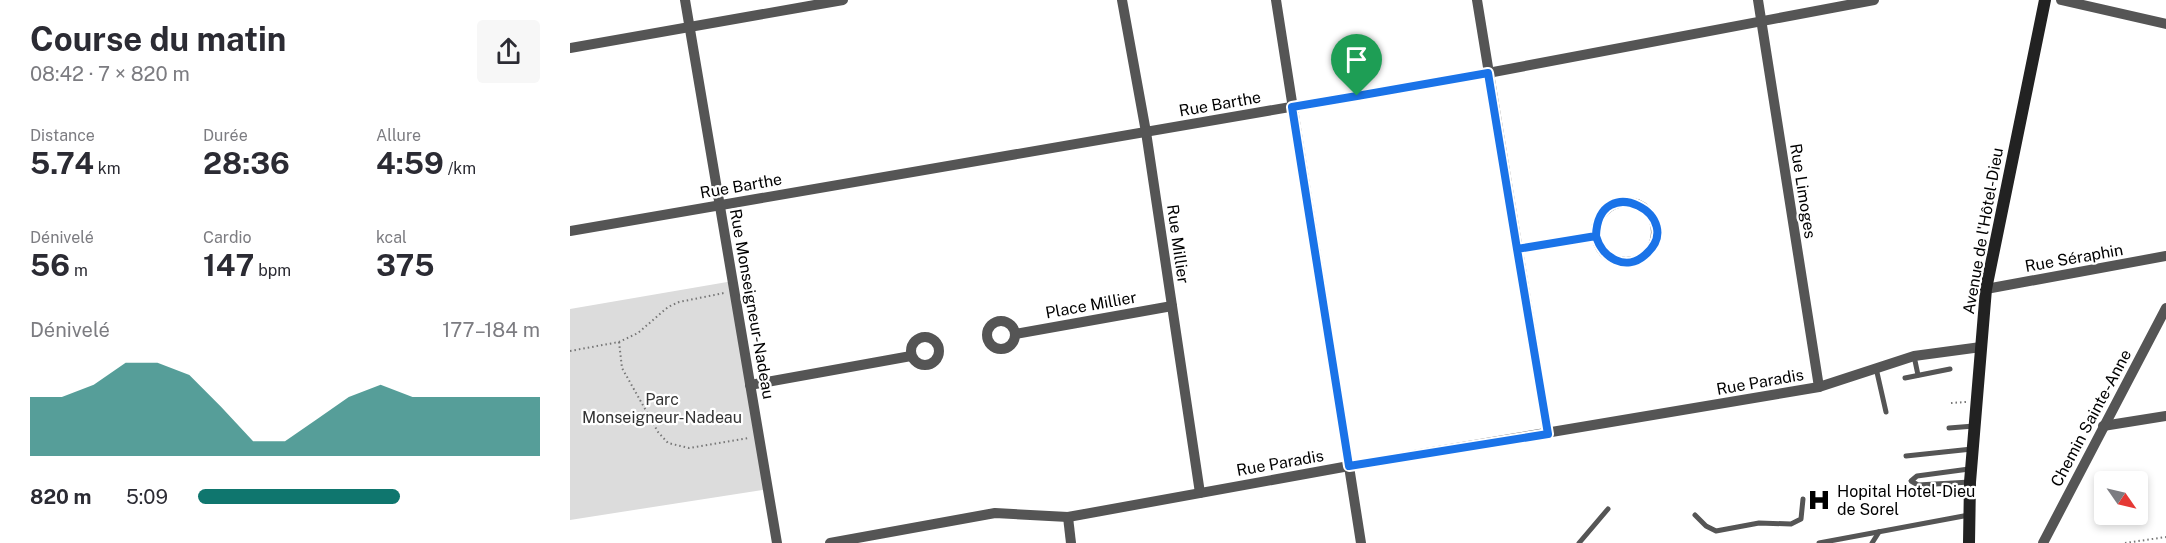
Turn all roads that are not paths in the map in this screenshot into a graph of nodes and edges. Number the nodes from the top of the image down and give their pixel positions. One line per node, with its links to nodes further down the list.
1 (685, 0): 12 (street, Rue Monseigneur-Nadeau)
2 (843, 0): 12 (street)
3 (1122, 0): 16 (street, Rue Millier)
4 (1276, 0): 15 (street)
5 (1477, 0): 14 (street)
6 (1758, 0): 10 (street, Rue Limoges)
7 (1874, 0): 10 (street, Rue Barthe)
8 (2044, 0): 22 (street, Avenue de l'Hôtel-Dieu)
9 (2061, 0): 11 (street)
10 (1761, 20): 14 (street, Rue Barthe); 34 (street, Rue Limoges)
11 (2166, 24)
12 (689, 27): 13 (street); 17 (street, Rue Monseigneur-Nadeau)
13 (570, 48)
14 (1488, 73): 15 (street, Rue Barthe); 20 (street)
15 (1292, 107): 16 (street, Rue Barthe); 43 (street)
16 (1146, 132): 17 (street, Rue Barthe); 23 (street, Rue Millier)
17 (720, 205): 18 (street, Rue Barthe); 33 (street, Rue Monseigneur-Nadeau)
18 (570, 231)
19 (1596, 236): 19 (street); 20 (street)
20 (1517, 249): 40 (street)
21 (2166, 256): 22 (street, Rue Séraphin)
22 (1986, 289): 26 (street, Avenue de l'Hôtel-Dieu)
23 (1172, 306): 25 (street, Place Millier); 46 (street, Rue Millier)
24 (2166, 308): 38 (street, Chemin Sainte-Anne)
25 (1015, 334)
26 (1981, 346): 28 (street, Rue Paradis); 37 (street, Avenue de l'Hôtel-Dieu)
27 (911, 356): 33 (street)
28 (1914, 356): 29 (street, Rue Paradis); 31 (lane)
29 (1876, 368): 34 (street, Rue Paradis); 35 (lane)
30 (1950, 369): 31 (lane)
31 (1918, 375): 32 (lane)
32 (1905, 378)
33 (750, 385): 53 (street, Rue Monseigneur-Nadeau)
34 (1819, 387): 40 (street, Rue Paradis)
35 (1886, 412)
36 (2166, 416): 38 (street)
37 (1974, 426): 39 (lane); 41 (street, Avenue de l'Hôtel-Dieu)
38 (2103, 426): 61 (street, Chemin Sainte-Anne)
39 (1949, 428)
40 (1548, 434): 43 (street, Rue Paradis)
41 (1972, 449): 42 (lane); 44 (street, Avenue de l'Hôtel-Dieu)
42 (1906, 456)
43 (1349, 466): 46 (street, Rue Paradis); 56 (street)
44 (1971, 469): 45 (street, Avenue de l'Hôtel-Dieu); 45 (lane)
45 (1970, 482): 50 (street, Avenue de l'Hôtel-Dieu)
46 (1200, 493): 51 (street, Rue Paradis)
47 (1803, 499): 49 (lane)
48 (1608, 509): 57 (lane)
49 (1695, 515)
50 (1971, 515): 52 (lane); 60 (street, Avenue de l'Hôtel-Dieu)
51 (1068, 517): 54 (street, Rue Paradis); 55 (street)
52 (1879, 532): 58 (lane); 59 (lane)
53 (777, 543)
54 (830, 543)
55 (1071, 543)
56 (1361, 543)
57 (1578, 543)
58 (1820, 543)
59 (1872, 543)
60 (1969, 543)
61 (2043, 543)

